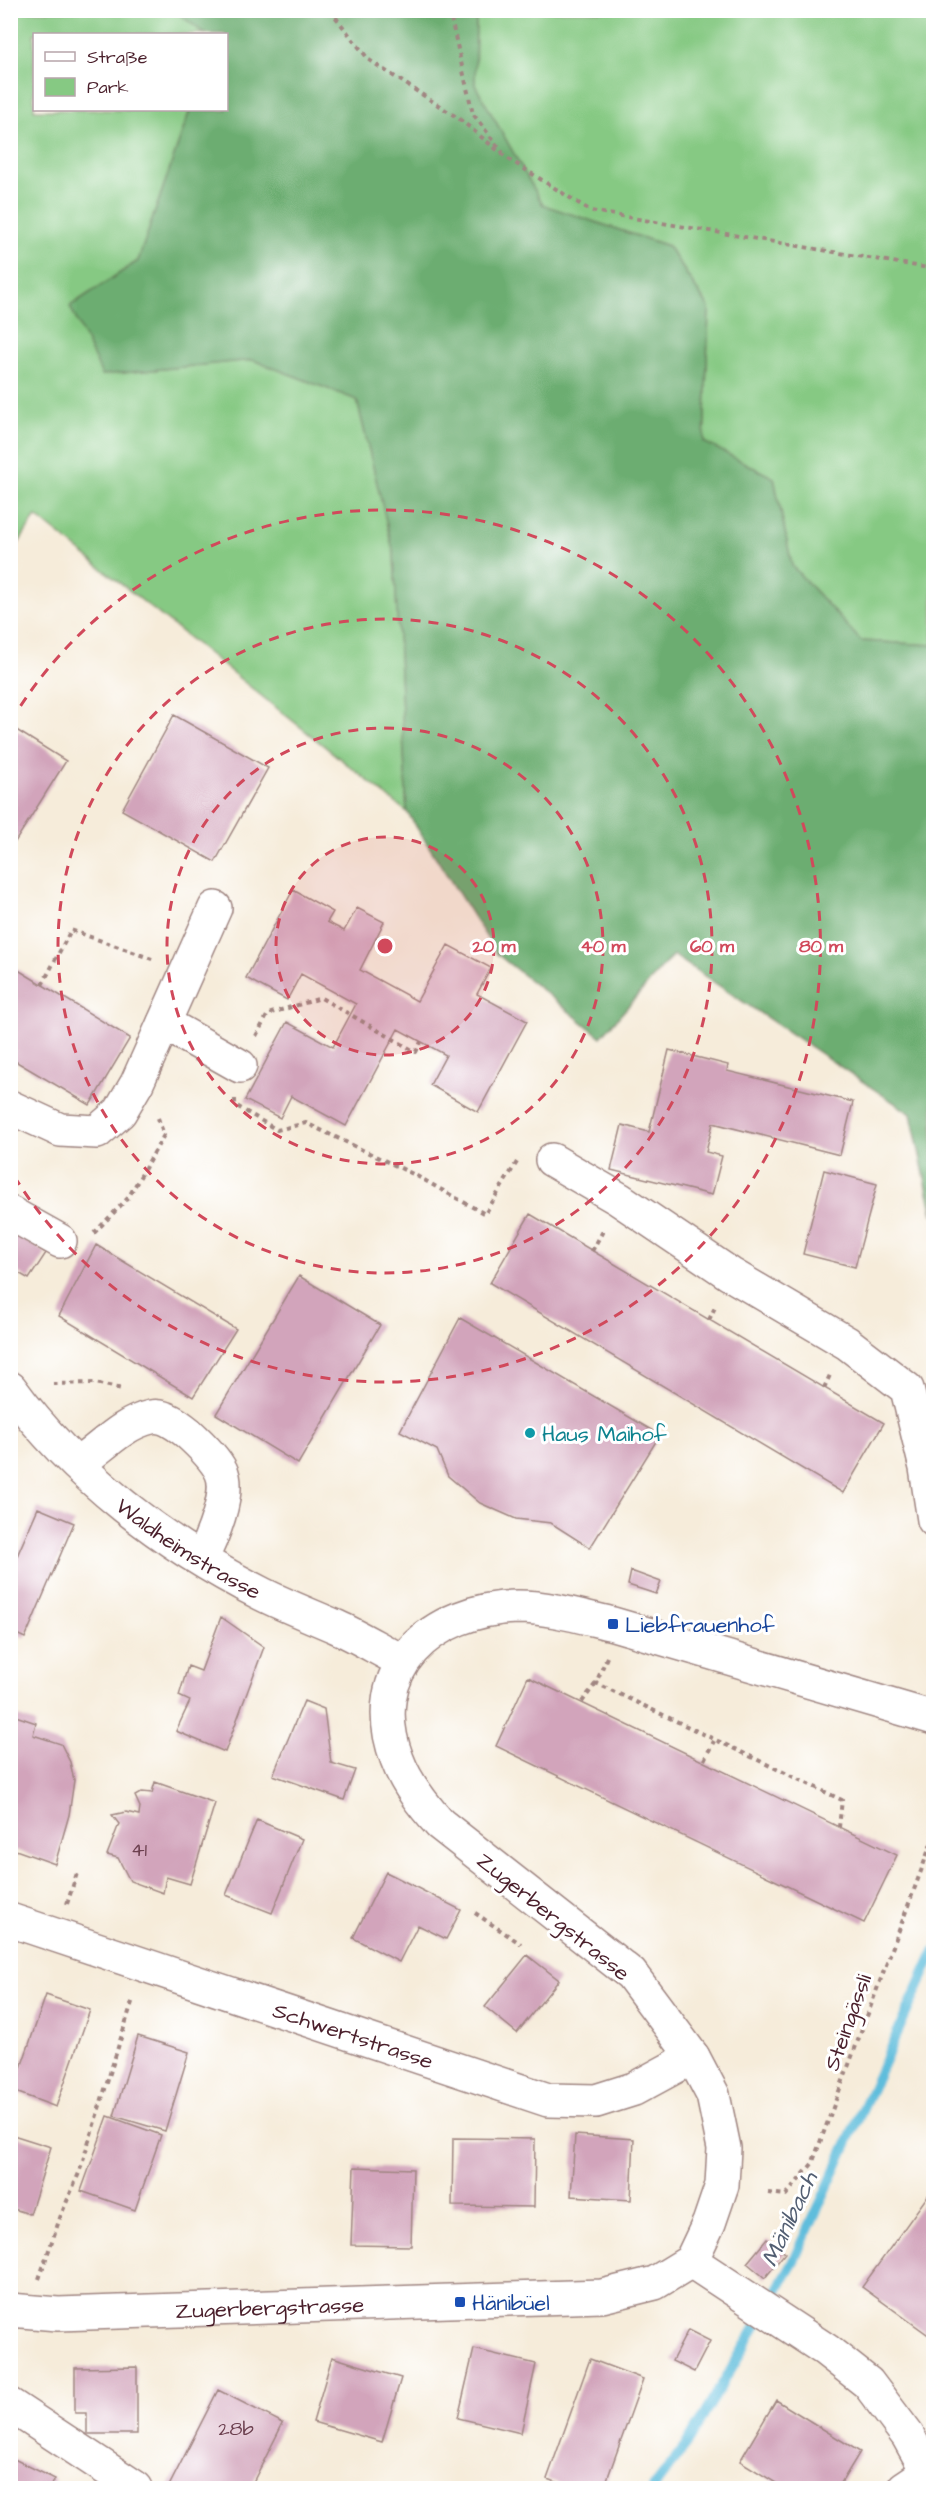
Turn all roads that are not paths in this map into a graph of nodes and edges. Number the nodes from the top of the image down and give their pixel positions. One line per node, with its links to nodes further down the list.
1 (215, 908): 2 (street)
2 (164, 1023): 3 (street); 4 (street)
3 (240, 1066)
4 (10, 1107)
5 (552, 1160): 10 (street)
6 (10, 1214): 7 (street)
7 (60, 1241)
8 (10, 1388): 9 (street, Waldheimstrasse)
9 (78, 1464): 11 (street, Waldheimstrasse); 11 (street)
10 (933, 1520)
11 (201, 1559): 12 (street, Waldheimstrasse)
12 (402, 1661): 13 (street, Zugerbergstrasse); 15 (street, Zugerbergstrasse)
13 (933, 1718)
14 (10, 1920): 15 (street, Schwertstrasse)
15 (693, 2058): 16 (street, Zugerbergstrasse)
16 (691, 2261): 17 (street, Zugerbergstrasse); 19 (street)
17 (10, 2310)
18 (10, 2405): 20 (street)
19 (922, 2481)
20 (136, 2488)

